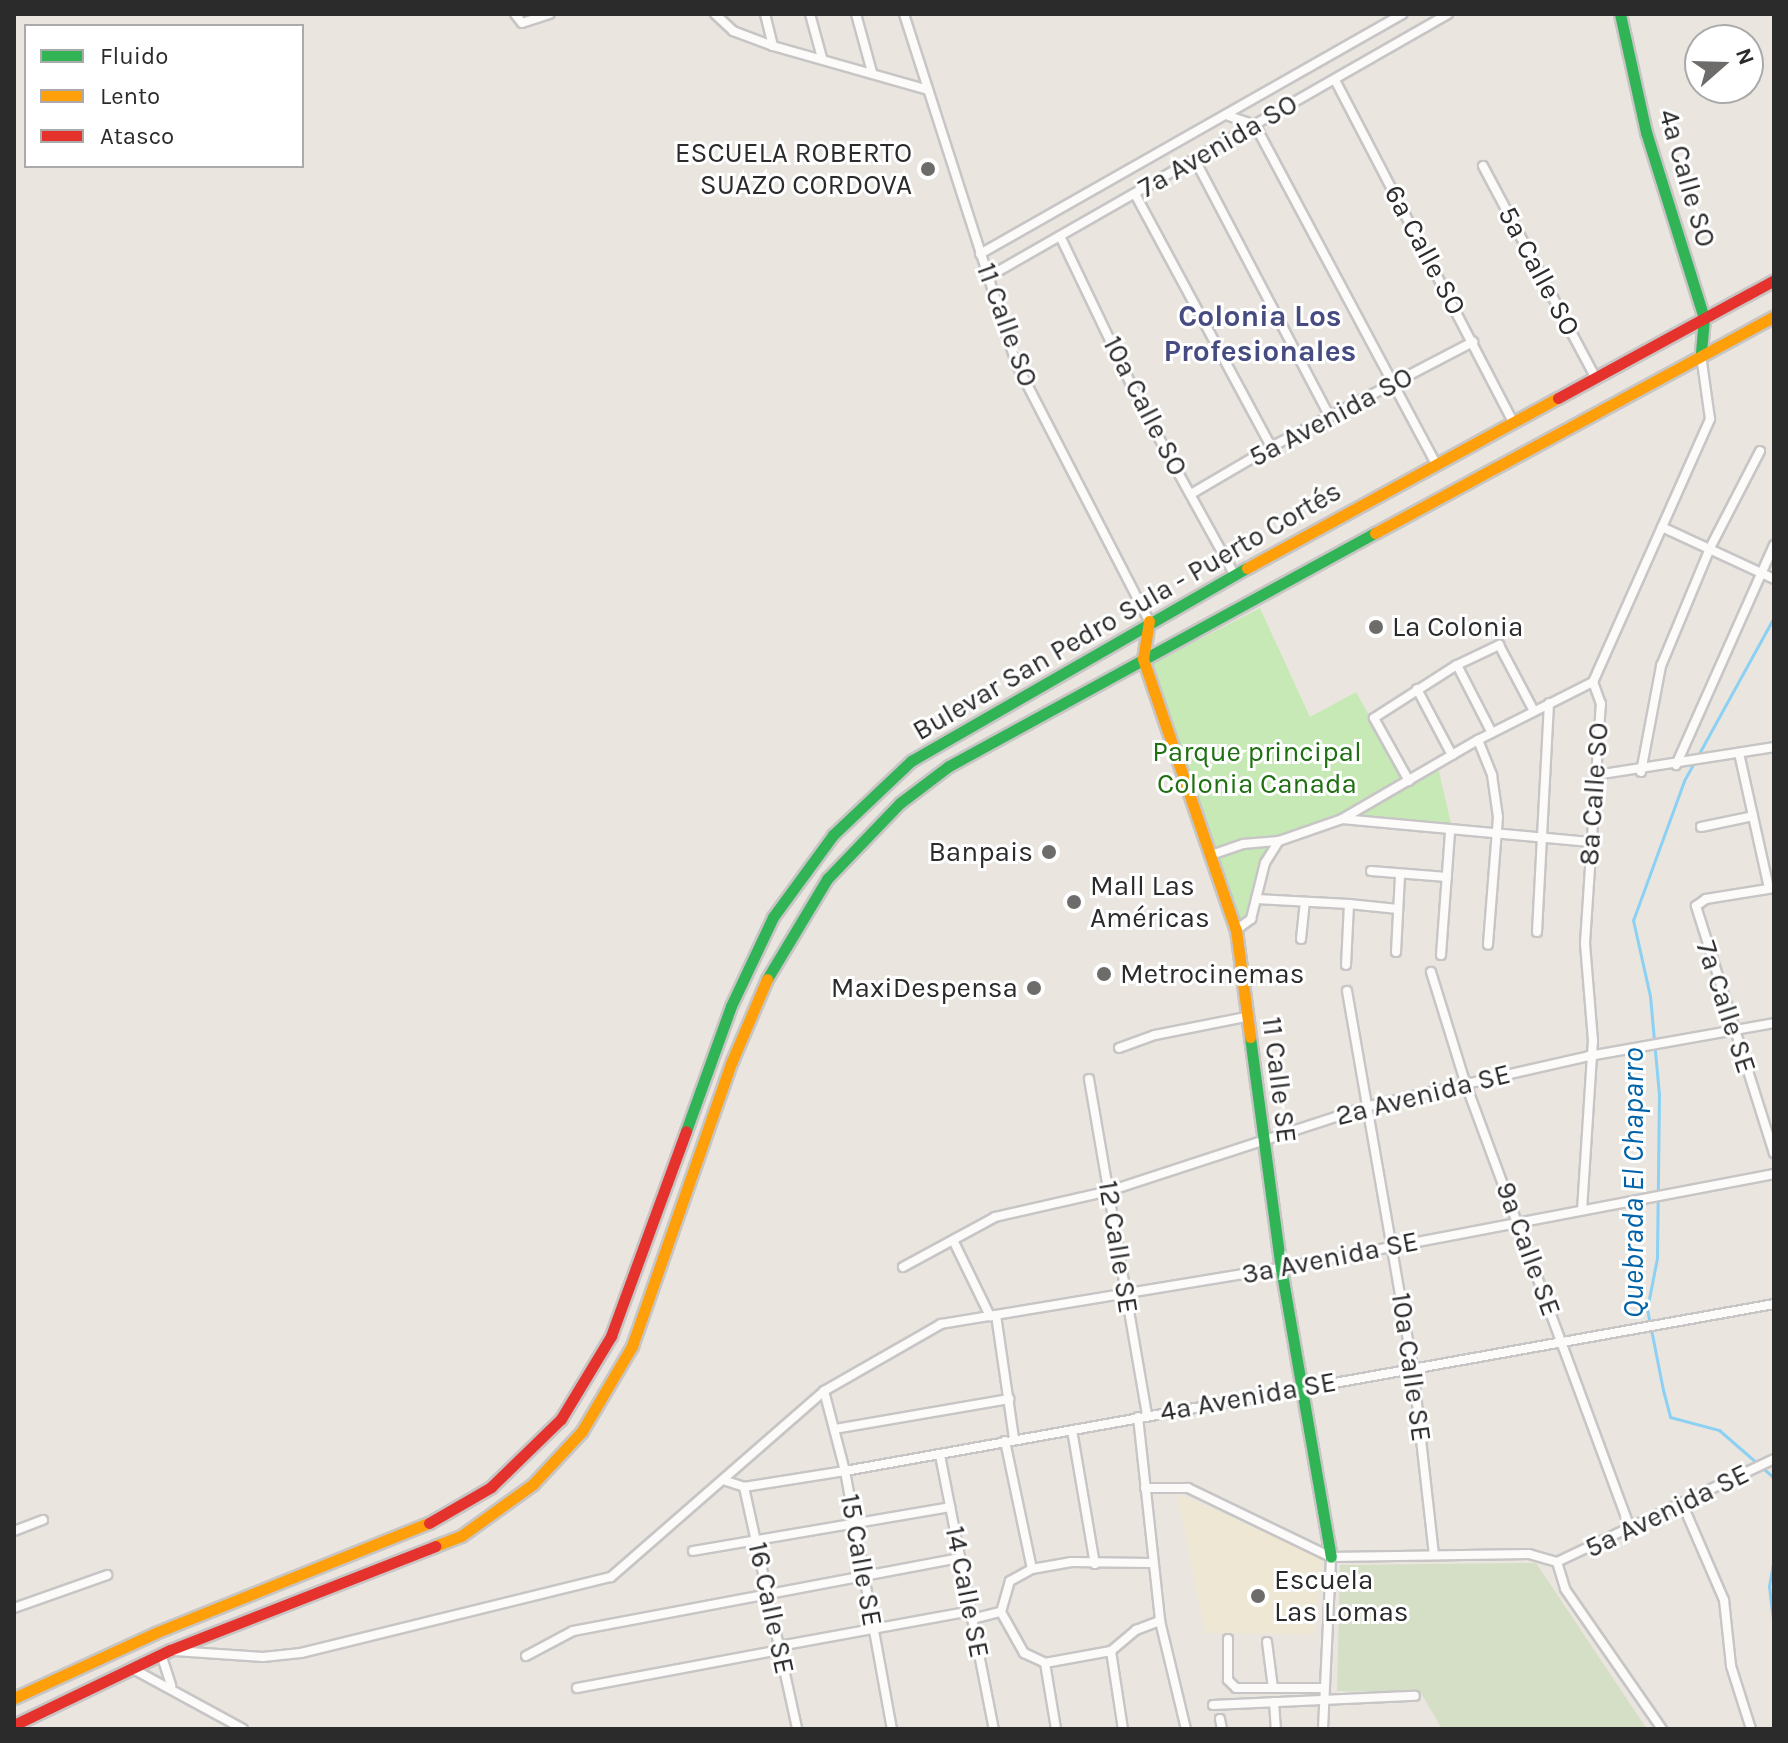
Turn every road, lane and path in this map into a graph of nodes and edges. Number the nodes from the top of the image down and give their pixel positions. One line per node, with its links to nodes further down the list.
1 (515, 14): 2 (street)
2 (550, 14)
3 (715, 14): 11 (street)
4 (765, 14): 11 (street)
5 (810, 14): 12 (street)
6 (856, 14): 13 (street)
7 (904, 14): 15 (street, 11 Calle SO)
8 (1403, 14): 16 (street, 7a Avenida SO)
9 (1448, 14): 14 (street, 7a Avenida SO)
10 (1620, 14): 26 (main road, 4a Calle SO)
11 (773, 46): 12 (street)
12 (822, 58): 13 (street)
13 (872, 72): 15 (street)
14 (1335, 80): 17 (street, 7a Avenida SO); 27 (street, 6a Calle SO)
15 (928, 90): 22 (street, 11 Calle SO)
16 (1226, 115): 17 (street); 22 (street, 7a Avenida SO)
17 (1255, 125): 18 (street, 7a Avenida SO); 30 (street)
18 (1195, 160): 20 (street, 7a Avenida SO); 31 (street)
19 (1483, 166): 29 (street, 5a Calle SO)
20 (1135, 194): 21 (street, 7a Avenida SO); 33 (street)
21 (1060, 236): 23 (street, 7a Avenida SO); 36 (street, 10a Calle SO)
22 (980, 254): 23 (street, 11 Calle SO)
23 (988, 277): 43 (street, 11 Calle SO)
24 (1774, 280): 26 (main road, Bulevar San Pedro Sula - Puerto Cortés)
25 (1774, 316): 28 (main road, Bulevar San Pedro Sula - Puerto Cortés)
26 (1704, 318): 28 (main road, 4a Calle SO); 29 (main road, Bulevar San Pedro Sula - Puerto Cortés)
27 (1473, 342): 30 (street, 5a Avenida SO); 32 (street, 6a Calle SO)
28 (1701, 355): 37 (street, 8a Calle SO); 44 (main road, Bulevar San Pedro Sula - Puerto Cortés)
29 (1595, 377): 32 (main road, Bulevar San Pedro Sula - Puerto Cortés)
30 (1394, 384): 31 (street, 5a Avenida SO); 35 (street)
31 (1329, 415): 33 (street, 5a Avenida SO)
32 (1513, 422): 35 (main road, Bulevar San Pedro Sula - Puerto Cortés)
33 (1271, 447): 36 (street, 5a Avenida SO)
34 (1760, 451): 39 (street)
35 (1436, 464): 41 (main road, Bulevar San Pedro Sula - Puerto Cortés)
36 (1191, 494): 41 (street, 10a Calle SO)
37 (1662, 527): 39 (street); 46 (street, 8a Calle SO)
38 (1774, 545): 40 (street)
39 (1710, 548): 40 (street); 56 (street)
40 (1762, 571): 42 (street); 55 (street)
41 (1234, 574): 43 (main road, Bulevar San Pedro Sula - Puerto Cortés)
42 (1774, 579)
43 (1149, 621): 44 (main road, 11 Calle SE); 156 (main road, Bulevar San Pedro Sula - Puerto Cortés)
44 (1143, 659): 67 (main road, 11 Calle SE); 148 (main road, Bulevar San Pedro Sula - Puerto Cortés)
45 (1457, 665): 47 (street); 49 (street); 50 (street)
46 (1593, 682): 48 (street); 57 (street, 8a Calle SO)
47 (1417, 689): 54 (street); 58 (street)
48 (1549, 703): 49 (street); 64 (street)
49 (1534, 711): 50 (street)
50 (1492, 733): 51 (street)
51 (1478, 740): 54 (street); 63 (street)
52 (1774, 747): 53 (street)
53 (1739, 753): 55 (street); 59 (street)
54 (1452, 755): 58 (street)
55 (1677, 765): 56 (street)
56 (1641, 772): 57 (street)
57 (1596, 775): 66 (street, 8a Calle SO)
58 (1409, 781): 60 (street)
59 (1753, 816): 61 (street); 71 (street)
60 (1342, 819): 62 (street); 65 (street)
61 (1701, 827)
62 (1450, 833): 63 (street); 70 (street)
63 (1497, 835): 64 (street); 79 (street)
64 (1542, 839): 66 (street); 77 (street)
65 (1279, 841): 67 (street); 72 (street)
66 (1590, 842): 89 (street, 8a Calle SO)
67 (1211, 855): 76 (main road, 11 Calle SE)
68 (1371, 871): 69 (street)
69 (1400, 876): 70 (street); 75 (street)
70 (1447, 877): 81 (street)
71 (1772, 888): 87 (street, 7a Calle SE)
72 (1256, 899): 73 (street); 76 (street)
73 (1305, 902): 74 (street); 78 (street)
74 (1349, 904): 75 (street); 82 (street)
75 (1398, 909): 80 (street)
76 (1236, 930): 85 (main road, 11 Calle SE)
77 (1537, 932)
78 (1301, 939)
79 (1488, 945)
80 (1396, 952)
81 (1441, 955)
82 (1346, 965)
83 (1431, 972): 91 (street, 9a Calle SE)
84 (1347, 991): 92 (street, 10a Calle SE)
85 (1246, 1017): 88 (street); 93 (main road, 11 Calle SE)
86 (1774, 1023): 87 (street, 2a Avenida SE)
87 (1732, 1031): 89 (street, 2a Avenida SE); 94 (street, 7a Calle SE)
88 (1119, 1048)
89 (1589, 1056): 91 (street, 2a Avenida SE); 97 (street, 8a Calle SO)
90 (1089, 1079): 96 (street, 12 Calle SE)
91 (1465, 1082): 92 (street, 2a Avenida SE); 98 (street, 9a Calle SE)
92 (1369, 1106): 93 (street, 2a Avenida SE); 100 (street, 10a Calle SE)
93 (1262, 1137): 96 (street, 2a Avenida SE); 102 (main road, 11 Calle SE)
94 (1774, 1153)
95 (1774, 1174): 97 (street, 3a Avenida SE)
96 (1109, 1191): 99 (street, 2a Avenida SE); 103 (street, 12 Calle SE)
97 (1582, 1210): 98 (street, 3a Avenida SE)
98 (1518, 1222): 100 (street, 3a Avenida SE); 106 (street, 9a Calle SE)
99 (953, 1240): 101 (street, 2a Avenida SE); 105 (street)
100 (1394, 1246): 102 (street, 3a Avenida SE); 107 (street, 10a Calle SE)
101 (903, 1267)
102 (1281, 1268): 103 (street, 3a Avenida SE); 108 (main road, 11 Calle SE)
103 (1126, 1294): 105 (street, 3a Avenida SE); 111 (street, 12 Calle SE)
104 (1774, 1304): 106 (street, 4a Avenida SE)
105 (993, 1316): 109 (street, 3a Avenida SE); 110 (street)
106 (1561, 1341): 107 (street, 4a Avenida SE); 125 (street, 9a Calle SE)
107 (1413, 1368): 108 (street, 4a Avenida SE); 129 (street, 10a Calle SE)
108 (1304, 1388): 111 (street, 4a Avenida SE); 130 (main road, 11 Calle SE)
109 (824, 1391): 112 (street, 15 Calle SE); 118 (street)
110 (1009, 1399): 112 (street); 114 (street)
111 (1143, 1416): 113 (street, 4a Avenida SE); 120 (street, 12 Calle SE)
112 (835, 1429): 117 (street, 15 Calle SE)
113 (1072, 1430): 114 (street, 4a Avenida SE); 134 (street)
114 (1010, 1440): 115 (street, 4a Avenida SE); 135 (street)
115 (940, 1455): 117 (street, 4a Avenida SE); 122 (street, 14 Calle SE)
116 (1774, 1459): 121 (street, 5a Avenida SE)
117 (845, 1471): 119 (street, 4a Avenida SE); 124 (street, 15 Calle SE)
118 (723, 1480): 119 (street, 4a Avenida SE); 148 (street)
119 (744, 1487): 127 (street, 16 Calle SE)
120 (1145, 1488): 130 (street, 5a Avenida SE); 133 (street, 12 Calle SE)
121 (1682, 1503): 125 (street, 5a Avenida SE); 174 (street)
122 (950, 1507): 124 (street); 131 (street, 14 Calle SE)
123 (43, 1520): 126 (street)
124 (855, 1524): 127 (street); 137 (street, 15 Calle SE)
125 (1629, 1526): 132 (street, 5a Avenida SE)
126 (14, 1531)
127 (756, 1539): 128 (street); 138 (street, 16 Calle SE)
128 (693, 1551)
129 (1434, 1554): 130 (street, 5a Avenida SE); 132 (street, 5a Avenida SE)
130 (1331, 1557): 155 (street)
131 (960, 1558): 137 (street); 141 (street, 14 Calle SE)
132 (1557, 1562): 173 (street)
133 (1151, 1563): 134 (street); 142 (street, 12 Calle SE)
134 (1095, 1564): 135 (street)
135 (1032, 1569): 140 (street)
136 (107, 1575): 139 (street)
137 (864, 1576): 138 (street); 143 (street, 15 Calle SE)
138 (767, 1597): 146 (street, 16 Calle SE); 149 (street)
139 (14, 1608)
140 (1001, 1612): 141 (street); 150 (street)
141 (971, 1615): 143 (street); 166 (street, 14 Calle SE)
142 (1160, 1621): 147 (street); 169 (street, 12 Calle SE)
143 (874, 1629): 146 (street); 165 (street, 15 Calle SE)
144 (1228, 1639): 154 (street)
145 (1267, 1642): 154 (street)
146 (780, 1648): 153 (street); 164 (street, 16 Calle SE)
147 (1111, 1651): 150 (street); 168 (street)
148 (166, 1652): 151 (main road, Bulevar San Pedro Sula - Puerto Cortés); 152 (street)
149 (526, 1656)
150 (1045, 1663): 167 (street)
151 (131, 1667): 152 (street); 162 (main road, Bulevar San Pedro Sula - Puerto Cortés)
152 (171, 1685): 163 (street)
153 (577, 1688)
154 (1273, 1688): 155 (street)
155 (1323, 1688): 158 (street)
156 (15, 1695)
157 (1415, 1696): 158 (street)
158 (1324, 1701): 159 (street); 172 (street)
159 (1274, 1702): 160 (street); 171 (street)
160 (1213, 1705)
161 (1220, 1719): 170 (street)
162 (14, 1725)
163 (243, 1729)
164 (797, 1729)
165 (892, 1729)
166 (994, 1729)
167 (1056, 1729)
168 (1123, 1729)
169 (1186, 1729)
170 (1222, 1729)
171 (1276, 1729)
172 (1323, 1729)
173 (1662, 1729)
174 (1751, 1729)

